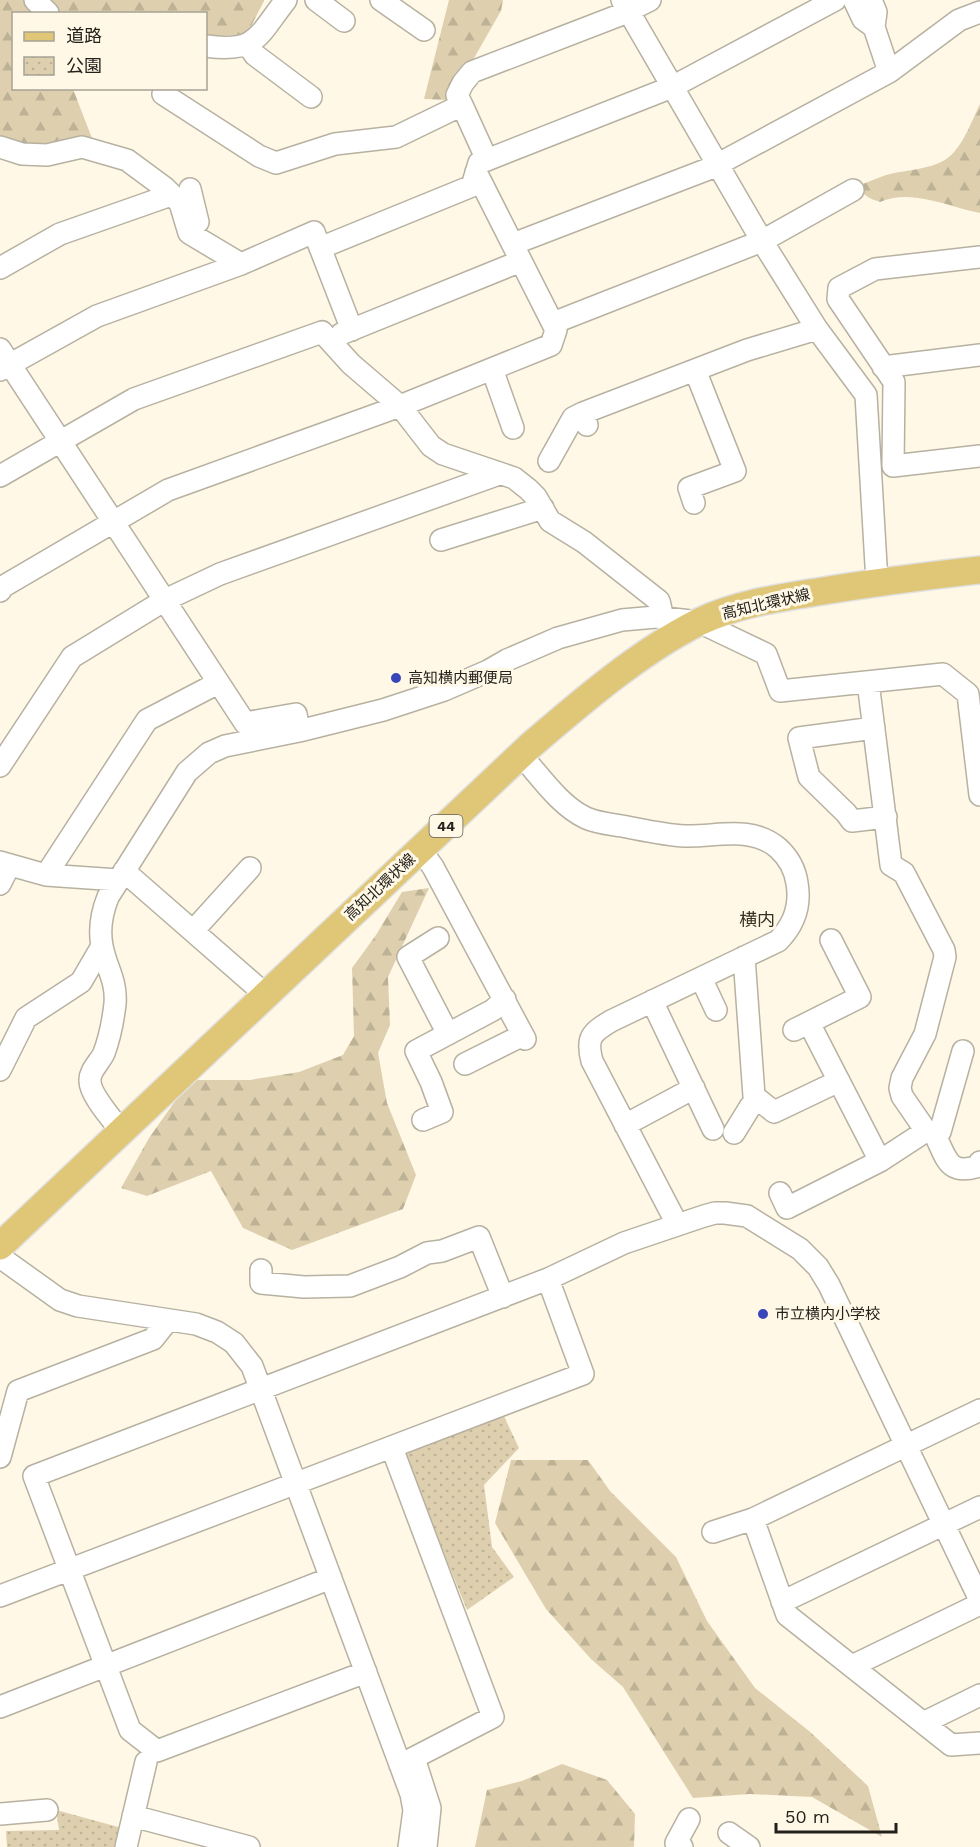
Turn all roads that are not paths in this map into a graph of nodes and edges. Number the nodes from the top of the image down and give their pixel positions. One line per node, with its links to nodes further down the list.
1 (34, 0): 10 (street)
2 (286, 0): 15 (street)
3 (316, 0): 12 (street)
4 (381, 0): 14 (street)
5 (650, 0): 9 (street)
6 (835, 0): 18 (street)
7 (854, 0): 13 (street)
8 (871, 0): 13 (street)
9 (625, 5): 18 (street); 21 (street)
10 (47, 12)
11 (980, 12): 17 (street)
12 (344, 21)
13 (874, 27): 17 (street)
14 (424, 30)
15 (248, 45): 16 (street); 20 (street)
16 (207, 46)
17 (890, 72): 24 (street)
18 (672, 87): 24 (street); 25 (street)
19 (164, 90): 21 (street)
20 (311, 97)
21 (462, 105): 25 (street)
22 (0, 147): 23 (street)
23 (22, 154): 26 (street); 28 (street)
24 (717, 164): 29 (street); 31 (street)
25 (481, 166): 30 (street); 31 (street)
26 (0, 167)
27 (853, 190): 29 (street)
28 (181, 192): 33 (street); 34 (street)
29 (762, 242): 35 (street); 36 (street)
30 (320, 248): 33 (street); 37 (street)
31 (517, 253): 35 (street); 37 (street)
32 (980, 257): 41 (street)
33 (241, 264): 40 (street)
34 (0, 268)
35 (553, 323): 42 (street)
36 (817, 329): 43 (street); 56 (street)
37 (352, 330): 38 (street)
38 (329, 339): 44 (street); 46 (street)
39 (980, 356): 41 (street)
40 (3, 361): 46 (street)
41 (883, 367): 47 (street)
42 (492, 369): 44 (street); 45 (street)
43 (695, 370): 48 (street); 51 (street)
44 (400, 406): 49 (street); 53 (street)
45 (513, 428)
46 (61, 441): 50 (street); 53 (street)
47 (980, 456)
48 (549, 461)
49 (499, 474): 52 (street); 58 (street)
50 (0, 476)
51 (694, 503)
52 (543, 508): 54 (street); 59 (street)
53 (113, 522): 57 (street); 58 (street)
54 (441, 540)
55 (980, 570): 56 (main road, 高知北環状線 / 44)
56 (877, 582): 60 (main road, 高知北環状線 / 44)
57 (0, 591)
58 (165, 600): 62 (street); 67 (street)
59 (663, 618): 60 (street); 65 (street)
60 (699, 622): 61 (street); 66 (main road, 高知北環状線 / 44)
61 (868, 682): 63 (street); 64 (street)
62 (218, 683): 65 (street); 74 (street)
63 (970, 686): 68 (street)
64 (874, 728): 70 (street); 70 (street)
65 (299, 731): 75 (street)
66 (521, 755): 71 (main road, 高知北環状線 / 44); 80 (street)
67 (0, 766)
68 (978, 767): 69 (street)
69 (980, 795)
70 (885, 817): 96 (street)
71 (420, 849): 82 (main road, 高知北環状線 / 44); 83 (street)
72 (250, 868): 76 (street)
73 (3, 871): 74 (street)
74 (46, 875): 75 (street)
75 (121, 875): 76 (street); 79 (street)
76 (193, 931): 82 (street)
77 (438, 938): 86 (street)
78 (831, 940): 90 (street)
79 (102, 946): 89 (street); 95 (street)
80 (744, 957): 81 (street); 92 (street)
81 (701, 978): 84 (street); 85 (street)
82 (266, 995): 95 (main road, 高知北環状線 / 44)
83 (505, 999): 86 (street); 88 (street)
84 (652, 1001): 91 (street); 94 (street)
85 (716, 1010)
86 (448, 1034): 93 (street)
87 (963, 1051): 96 (street)
88 (465, 1064)
89 (0, 1070)
90 (839, 1081): 92 (street); 97 (street)
91 (694, 1088): 92 (street); 94 (street)
92 (757, 1099)
93 (423, 1120)
94 (625, 1125): 100 (street)
95 (121, 1131): 101 (main road, 高知北環状線 / 44)
96 (930, 1133): 97 (street); 98 (street)
97 (879, 1161): 99 (street)
98 (980, 1162)
99 (780, 1193)
100 (677, 1224): 104 (street); 109 (street)
101 (0, 1246)
102 (0, 1257): 106 (street)
103 (261, 1270): 105 (street)
104 (548, 1280): 105 (street); 110 (street)
105 (503, 1297): 107 (street)
106 (168, 1320): 107 (street); 111 (street)
107 (260, 1389): 112 (street); 117 (street)
108 (980, 1410): 109 (street)
109 (906, 1445): 114 (street); 115 (street)
110 (392, 1448): 112 (street); 130 (street)
111 (0, 1457)
112 (296, 1485): 117 (street); 118 (street)
113 (980, 1507): 115 (street)
114 (753, 1519): 116 (street); 120 (street)
115 (944, 1524): 120 (street); 121 (street)
116 (713, 1532)
117 (70, 1570): 119 (street); 122 (street)
118 (331, 1578): 122 (street); 124 (street)
119 (0, 1596)
120 (782, 1602): 123 (street)
121 (980, 1602): 123 (street)
122 (106, 1666): 124 (street); 126 (street)
123 (852, 1666): 127 (street)
124 (366, 1672): 130 (street)
125 (980, 1695): 127 (street)
126 (0, 1707)
127 (922, 1723): 128 (street)
128 (980, 1743)
129 (146, 1762): 133 (street)
130 (407, 1762): 138 (street); 139 (street)
131 (47, 1810): 132 (street)
132 (0, 1814)
133 (133, 1816): 136 (street); 137 (street)
134 (688, 1819): 140 (street)
135 (729, 1833): 141 (street)
136 (126, 1847)
137 (249, 1847)
138 (409, 1847)
139 (426, 1847)
140 (682, 1847)
141 (749, 1847)

